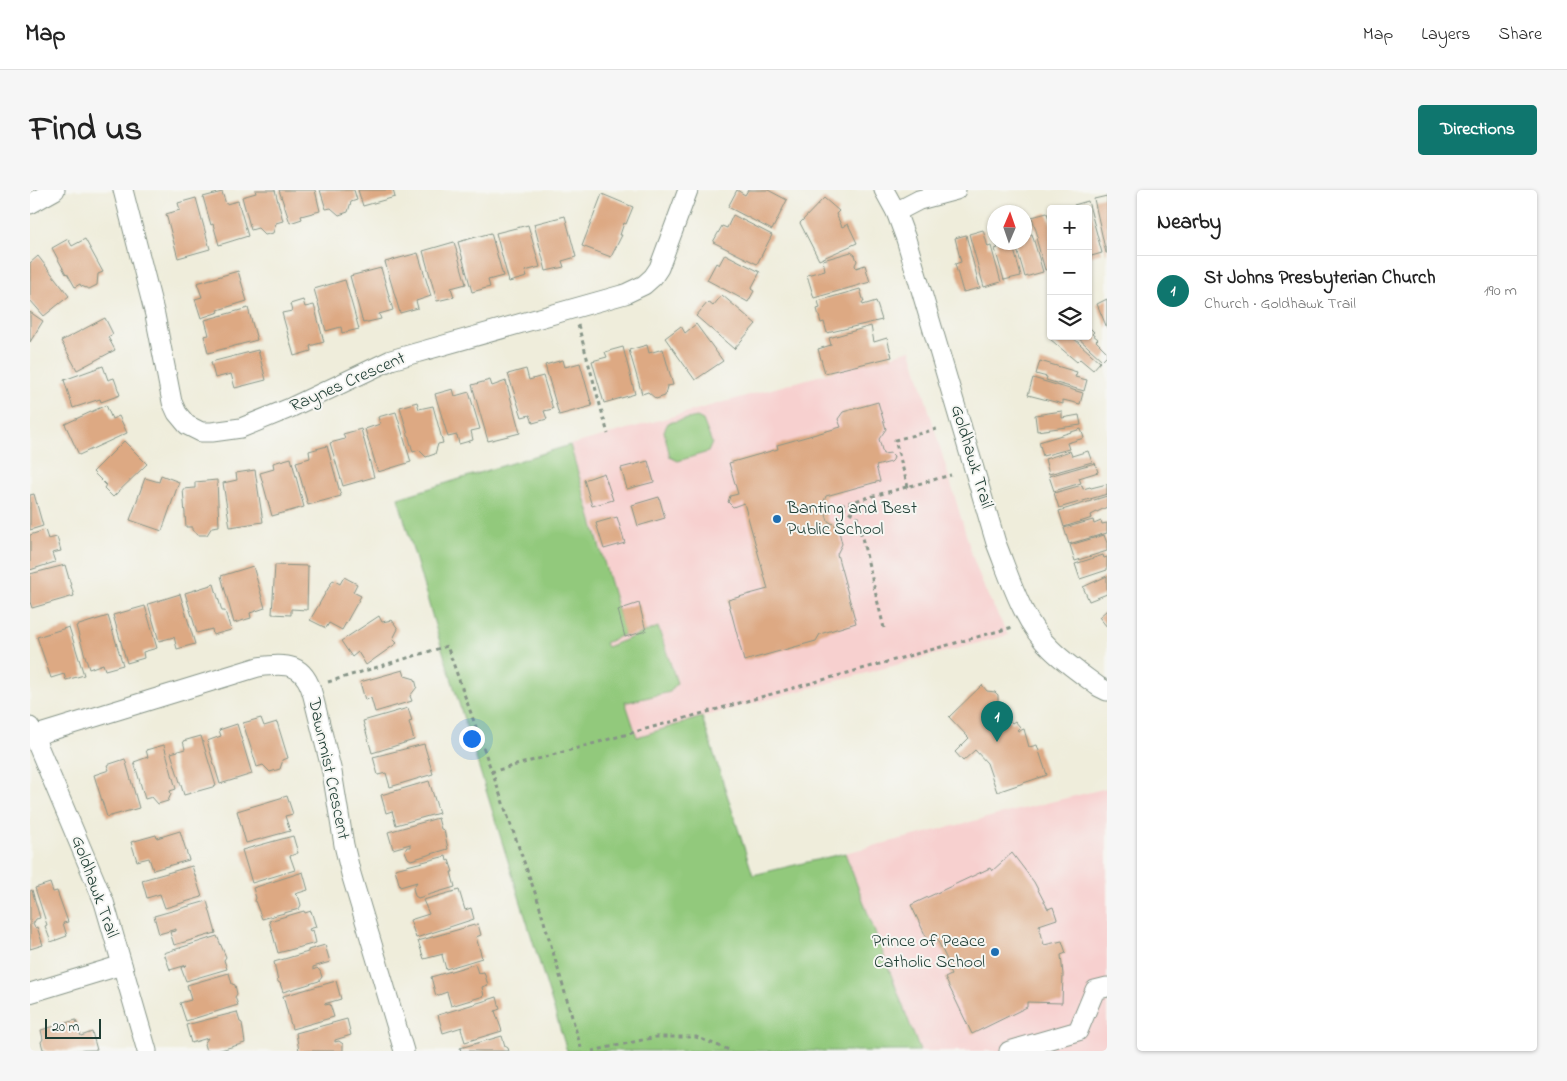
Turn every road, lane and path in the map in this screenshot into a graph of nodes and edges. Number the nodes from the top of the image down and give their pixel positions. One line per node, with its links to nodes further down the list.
1 (54, 190): 6 (street)
2 (123, 190): 8 (street, Raynes Crescent)
3 (688, 190): 8 (street, Raynes Crescent)
4 (884, 190): 7 (street, Goldhawk Trail)
5 (956, 190): 7 (street)
6 (30, 204)
7 (896, 212): 16 (street, Goldhawk Trail)
8 (573, 310): 10 (path)
9 (937, 429): 12 (path)
10 (608, 434)
11 (951, 475): 12 (path)
12 (908, 487): 13 (path)
13 (884, 628)
14 (1007, 628): 18 (path)
15 (338, 679): 18 (path)
16 (1107, 691)
17 (31, 733): 19 (street, Goldhawk Trail); 23 (street, Dawnmist Crescent)
18 (491, 772): 24 (path)
19 (122, 965): 21 (street); 22 (street, Goldhawk Trail)
20 (1107, 987): 27 (street)
21 (30, 994)
22 (147, 1051)
23 (404, 1051)
24 (582, 1051)
25 (592, 1051): 26 (path)
26 (732, 1051)
27 (1009, 1051)

